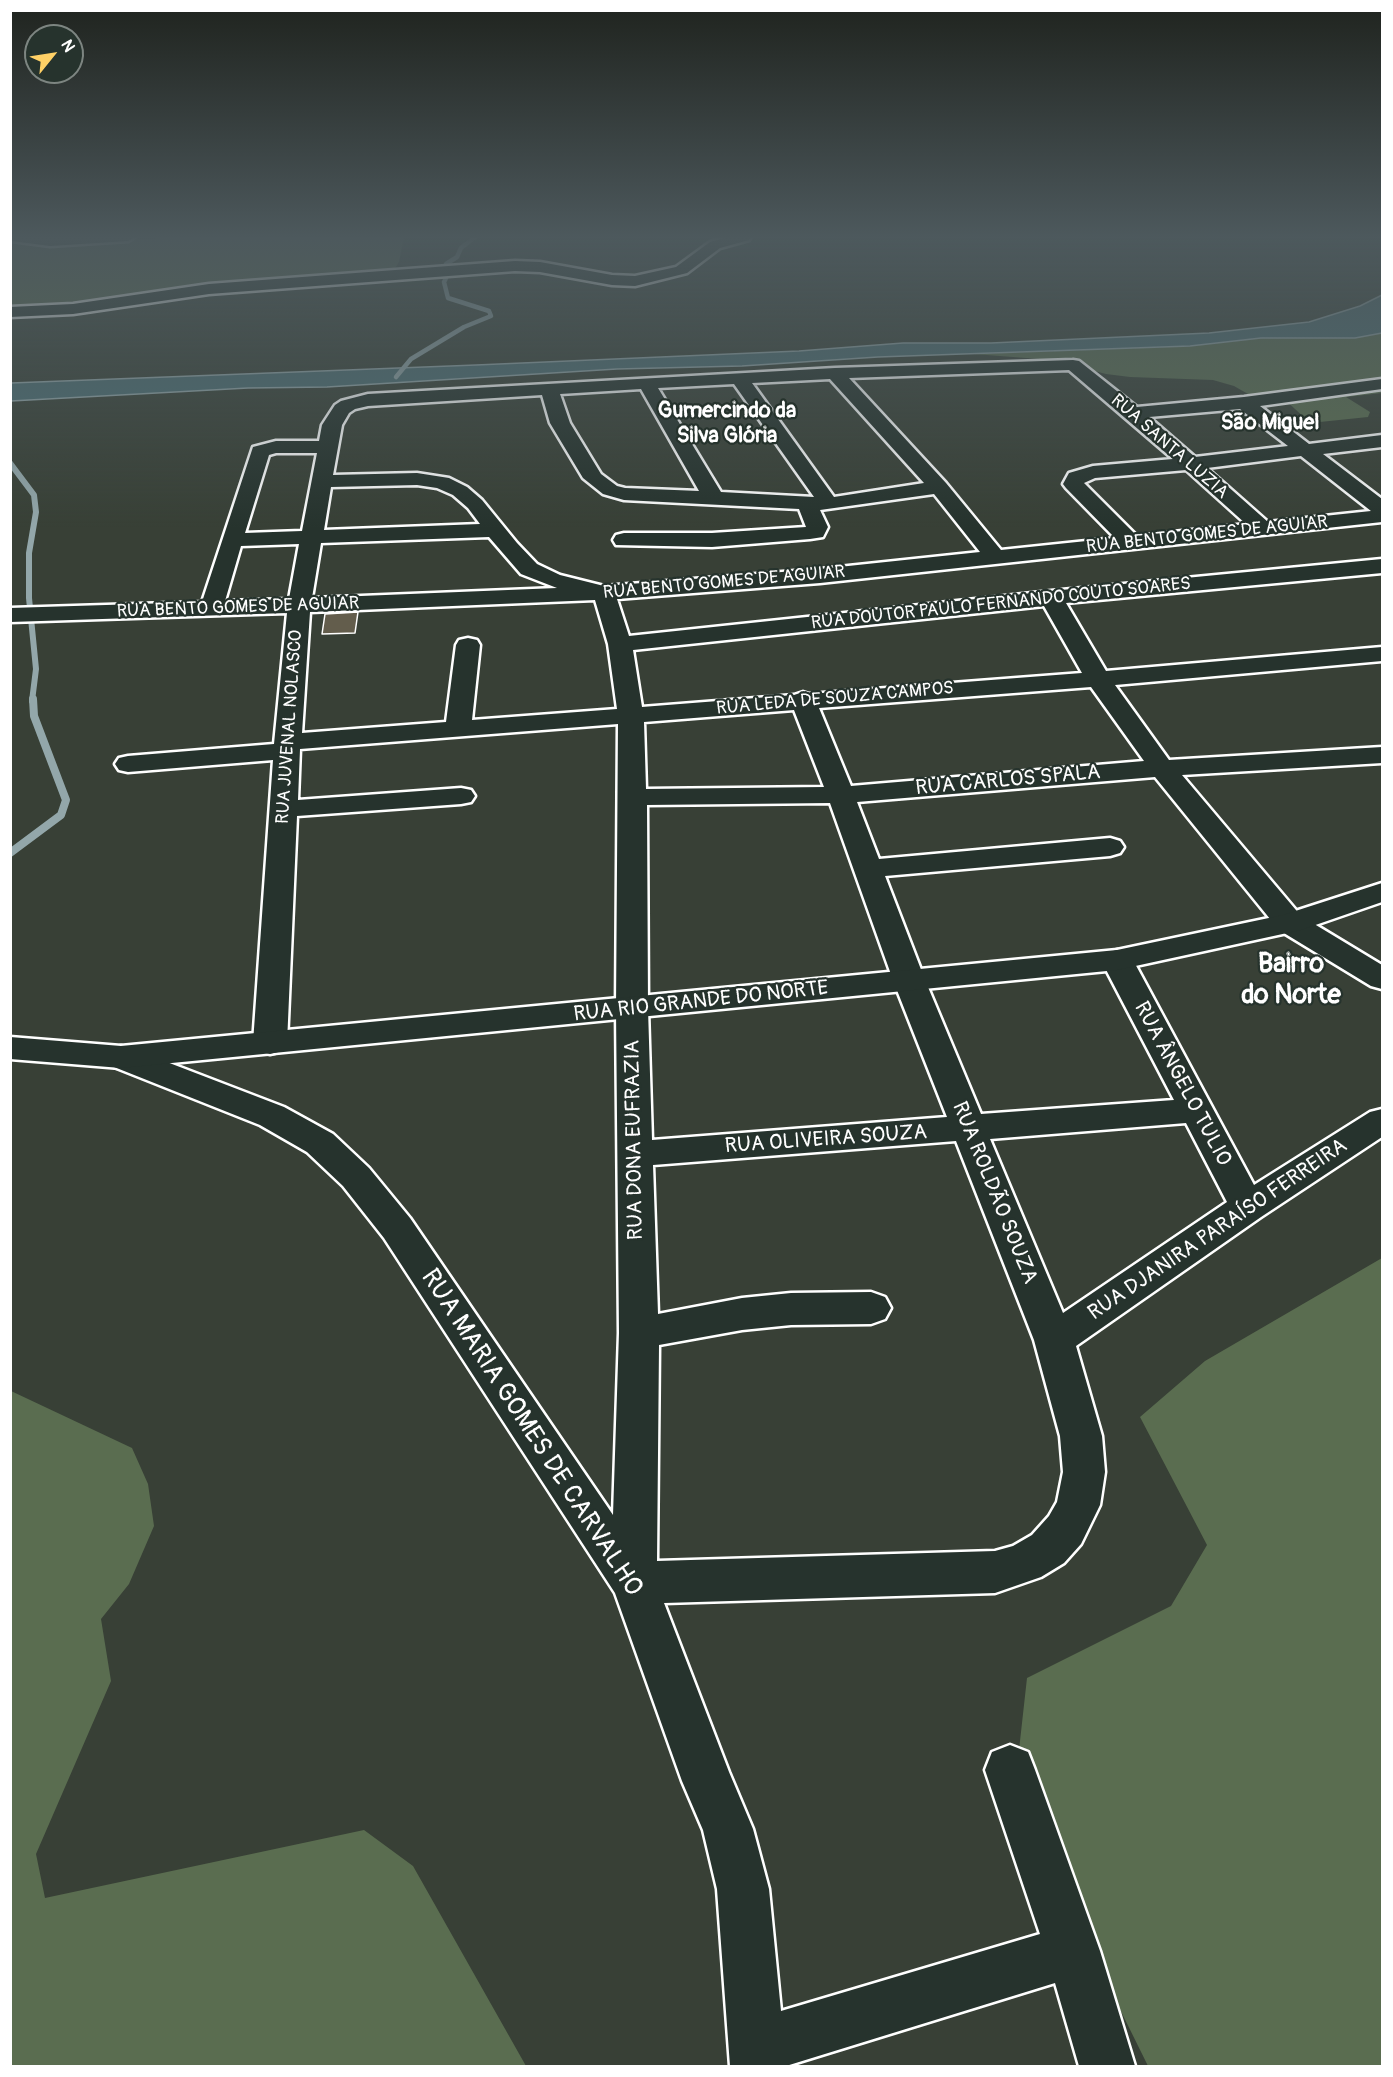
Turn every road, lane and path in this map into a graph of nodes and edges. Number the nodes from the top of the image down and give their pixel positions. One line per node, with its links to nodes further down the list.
1 (1073, 365): 2 (street, RUA JUVENAL NOLASCO); 8 (street, RUA SANTA LUZIA)
2 (835, 373): 3 (street, RUA JUVENAL NOLASCO); 14 (street)
3 (740, 378): 4 (street, RUA JUVENAL NOLASCO); 17 (street)
4 (646, 383): 6 (street, RUA JUVENAL NOLASCO); 15 (street)
5 (1383, 384): 7 (street)
6 (549, 388): 10 (street, RUA JUVENAL NOLASCO); 15 (street)
7 (1244, 403): 8 (street); 11 (street)
8 (1133, 413): 12 (street, RUA SANTA LUZIA)
9 (1383, 441): 11 (street)
10 (327, 447): 13 (street, RUA JUVENAL NOLASCO); 23 (street)
11 (1302, 449): 12 (street); 18 (street)
12 (1188, 464): 21 (street, RUA SANTA LUZIA); 25 (street)
13 (323, 481): 20 (street); 22 (street, RUA JUVENAL NOLASCO)
14 (939, 488): 17 (street); 26 (street)
15 (713, 497): 16 (street)
16 (807, 504): 17 (street); 24 (street)
17 (829, 504)
18 (1383, 509)
19 (1383, 516): 21 (street, RUA BENTO GOMES DE AGUIAR)
20 (493, 530): 22 (street); 28 (street)
21 (1265, 530): 25 (street, RUA BENTO GOMES DE AGUIAR)
22 (313, 537): 23 (street); 30 (street, RUA JUVENAL NOLASCO)
23 (233, 540): 31 (street)
24 (624, 540)
25 (1132, 543): 26 (street, RUA BENTO GOMES DE AGUIAR)
26 (995, 557): 28 (street, RUA BENTO GOMES DE AGUIAR)
27 (1381, 568): 29 (street, RUA DOUTOR PAULO FERNANDO COUTO SOARES)
28 (604, 593): 30 (street, RUA BENTO GOMES DE AGUIAR); 33 (street, RUA DONA EUFRAZIA)
29 (1051, 598): 33 (street, RUA DOUTOR PAULO FERNANDO COUTO SOARES); 36 (street)
30 (299, 606): 31 (street, RUA BENTO GOMES DE AGUIAR); 40 (street, RUA JUVENAL NOLASCO)
31 (211, 609): 32 (street, RUA BENTO GOMES DE AGUIAR)
32 (10, 615)
33 (620, 644): 38 (street, RUA DONA EUFRAZIA)
34 (468, 645): 39 (street)
35 (1383, 654): 36 (street, RUA LEDA DE SOUZA CAMPOS)
36 (1098, 679): 37 (street, RUA LEDA DE SOUZA CAMPOS); 43 (street)
37 (803, 700): 38 (street, RUA LEDA DE SOUZA CAMPOS); 44 (street, RUA ROLDÃO SOUZA)
38 (631, 716): 39 (street, RUA LEDA DE SOUZA CAMPOS); 46 (street, RUA DONA EUFRAZIA)
39 (458, 730): 40 (street, RUA LEDA DE SOUZA CAMPOS)
40 (288, 746): 42 (street, RUA LEDA DE SOUZA CAMPOS); 47 (street, RUA JUVENAL NOLASCO)
41 (1383, 756): 43 (street, RUA CARLOS SPALA)
42 (128, 764)
43 (1162, 768): 44 (street, RUA CARLOS SPALA); 51 (street)
44 (841, 795): 46 (street, RUA CARLOS SPALA); 49 (street, RUA ROLDÃO SOUZA)
45 (461, 796): 47 (street)
46 (633, 797): 55 (street, RUA DONA EUFRAZIA)
47 (284, 809): 56 (street, RUA JUVENAL NOLASCO)
48 (1110, 847): 49 (street)
49 (867, 869): 54 (street, RUA ROLDÃO SOUZA)
50 (1383, 892): 51 (street, RUA RIO GRANDE DO NORTE)
51 (1290, 923): 52 (street, RUA RIO GRANDE DO NORTE); 53 (street)
52 (1117, 960): 54 (street, RUA RIO GRANDE DO NORTE); 59 (street, RUA ÂNGELO TULIO)
53 (1383, 979)
54 (909, 980): 55 (street, RUA RIO GRANDE DO NORTE); 61 (street, RUA ROLDÃO SOUZA)
55 (632, 1009): 56 (street, RUA RIO GRANDE DO NORTE); 62 (street, RUA DONA EUFRAZIA)
56 (270, 1043): 58 (street, RUA RIO GRANDE DO NORTE)
57 (10, 1048): 58 (street, RUA RIO GRANDE DO NORTE)
58 (121, 1057): 67 (street, RUA MARIA GOMES DE CARVALHO)
59 (1196, 1110): 61 (street, RUA OLIVEIRA SOUZA); 63 (street, RUA ÂNGELO TULIO)
60 (1383, 1121): 63 (street, RUA DJANIRA PARAÍSO FERREIRA)
61 (968, 1130): 62 (street, RUA OLIVEIRA SOUZA); 66 (street, RUA ROLDÃO SOUZA)
62 (635, 1154): 65 (street, RUA DONA EUFRAZIA)
63 (1248, 1207): 66 (street, RUA DJANIRA PARAÍSO FERREIRA)
64 (871, 1308): 65 (street)
65 (639, 1333): 67 (street, RUA DONA EUFRAZIA)
66 (1053, 1340): 67 (street, RUA ROLDÃO SOUZA)
67 (634, 1583): 70 (street, RUA MARIA GOMES DE CARVALHO)
68 (1010, 1770): 69 (street)
69 (1073, 1951): 70 (street); 71 (street)
70 (758, 2056)
71 (1107, 2067)

